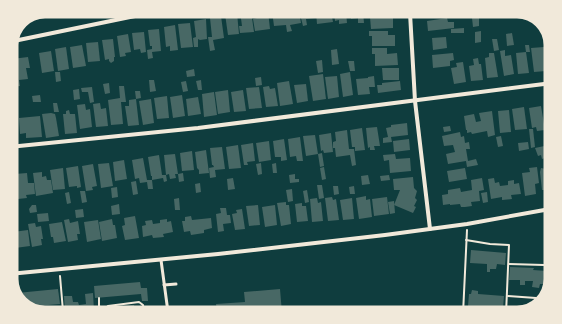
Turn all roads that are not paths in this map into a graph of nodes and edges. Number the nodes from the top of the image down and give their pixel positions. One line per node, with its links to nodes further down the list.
1 (135, 16): 3 (street)
2 (410, 16): 5 (street)
3 (16, 41)
4 (546, 84): 5 (street)
5 (415, 101): 6 (street); 8 (street)
6 (16, 146)
7 (546, 210): 8 (street)
8 (430, 229): 11 (street)
9 (546, 234): 10 (street)
10 (546, 258)
11 (161, 260): 12 (street); 14 (lane)
12 (16, 273)
13 (176, 284): 14 (lane)
14 (164, 285): 15 (lane)
15 (167, 308)

